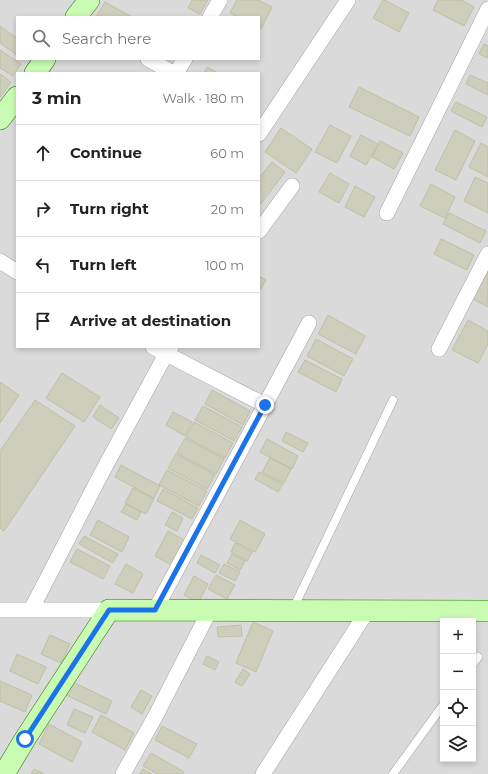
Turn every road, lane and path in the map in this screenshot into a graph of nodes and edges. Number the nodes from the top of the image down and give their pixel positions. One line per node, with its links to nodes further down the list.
1 (89, 0): 5 (street)
2 (220, 0): 6 (street)
3 (348, 0): 15 (street)
4 (488, 9): 17 (street)
5 (77, 16)
6 (211, 16)
7 (44, 60): 10 (street)
8 (150, 60): 11 (street)
9 (184, 60): 12 (street)
10 (36, 72)
11 (171, 72)
12 (177, 72)
13 (16, 98): 14 (street)
14 (0, 119)
15 (261, 127)
16 (292, 186): 18 (street)
17 (387, 213)
18 (260, 230)
19 (488, 254): 24 (street)
20 (0, 261): 21 (street)
21 (16, 271)
22 (309, 323): 26 (street)
23 (164, 349): 26 (street); 28 (street)
24 (439, 349)
25 (392, 400): 32 (lane)
26 (265, 405): 30 (street)
27 (0, 610): 28 (street)
28 (31, 610): 29 (street)
29 (109, 610): 30 (street); 36 (street)
30 (155, 610): 31 (street)
31 (210, 610): 32 (street); 37 (street)
32 (293, 610): 33 (street)
33 (368, 610): 34 (street); 38 (street)
34 (488, 611)
35 (440, 709): 39 (lane)
36 (4, 774)
37 (123, 774)
38 (263, 774)
39 (393, 774)

